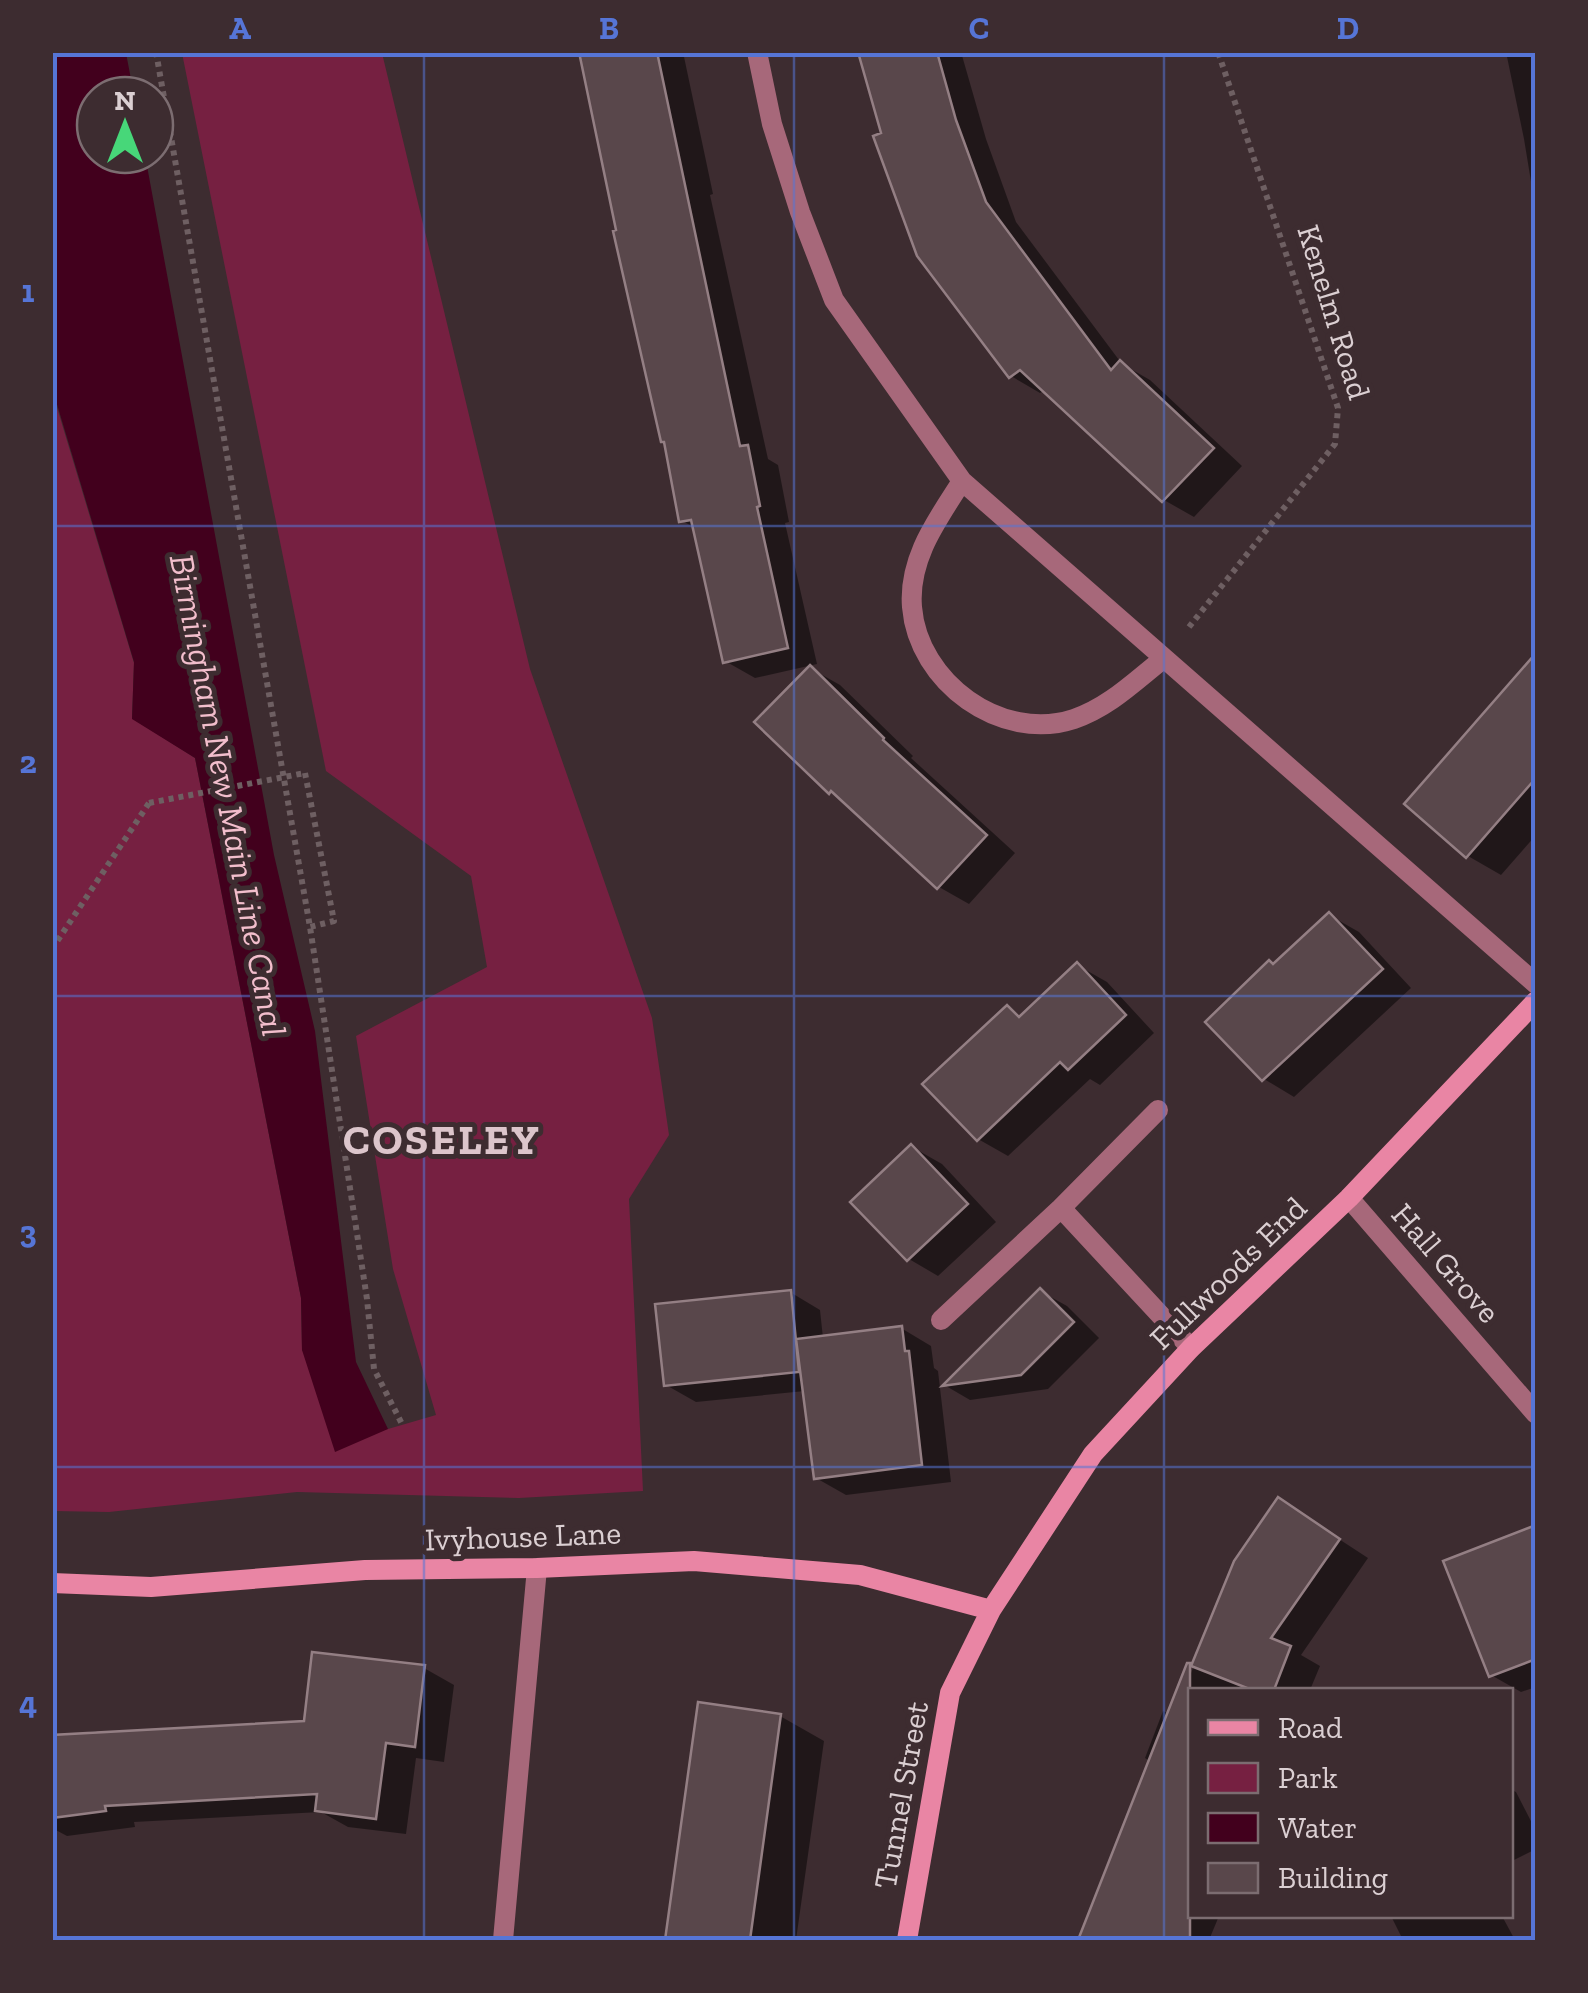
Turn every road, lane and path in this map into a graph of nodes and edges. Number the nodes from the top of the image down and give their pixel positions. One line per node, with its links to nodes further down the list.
1 (156, 52): 6 (path)
2 (757, 52): 4 (street)
3 (1218, 52): 5 (path, Kenelm Road)
4 (962, 480): 5 (street); 5 (street)
5 (1163, 659): 8 (street)
6 (310, 927): 7 (path, bridge); 16 (path)
7 (52, 949)
8 (1536, 984)
9 (1536, 1001): 11 (main road, Fullwoods End)
10 (1158, 1110): 12 (street)
11 (1349, 1198): 14 (main road, Fullwoods End); 15 (street, Hall Grove)
12 (1061, 1208): 13 (street); 14 (street)
13 (940, 1320)
14 (1191, 1348): 19 (main road, Fullwoods End)
15 (1536, 1414)
16 (403, 1426)
17 (537, 1568): 18 (main road, Ivyhouse Lane); 19 (main road, Ivyhouse Lane); 20 (street)
18 (52, 1583)
19 (992, 1610): 21 (main road, Tunnel Street)
20 (503, 1940)
21 (907, 1940)

